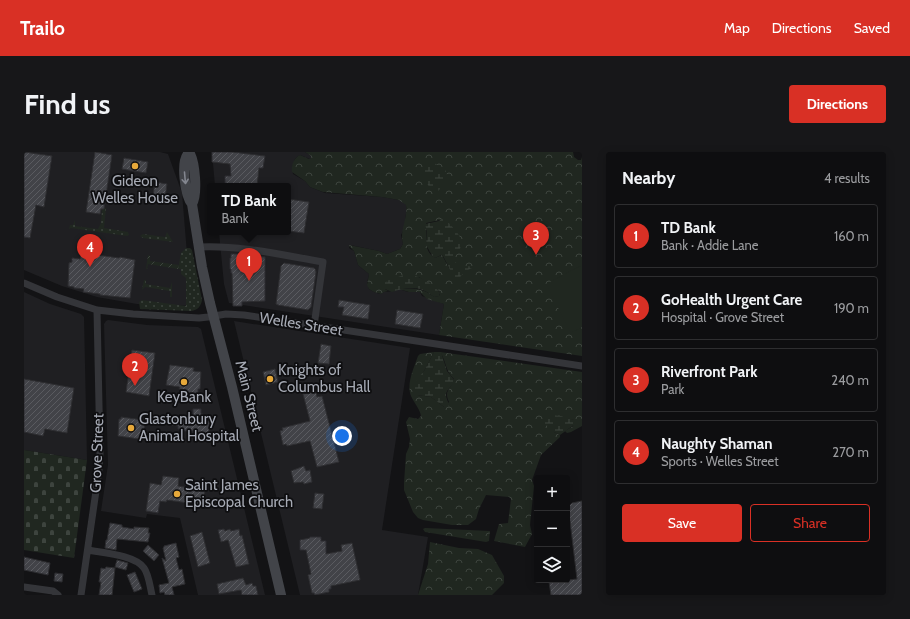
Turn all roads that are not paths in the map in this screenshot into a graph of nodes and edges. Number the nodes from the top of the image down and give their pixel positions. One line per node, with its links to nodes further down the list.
1 (189, 152): 2 (main road, Main Street)
2 (199, 247): 5 (main road, Main Street); 6 (street)
3 (24, 283): 4 (street, Welles Street)
4 (97, 310): 5 (street, Welles Street); 8 (street, Grove Street)
5 (213, 316): 6 (street, Welles Street); 13 (main road, Main Street)
6 (314, 326): 7 (street, Welles Street)
7 (582, 366)
8 (88, 550): 11 (street, Grove Street); 12 (street)
9 (24, 587): 10 (street)
10 (58, 595)
11 (81, 595)
12 (152, 595)
13 (281, 595)

